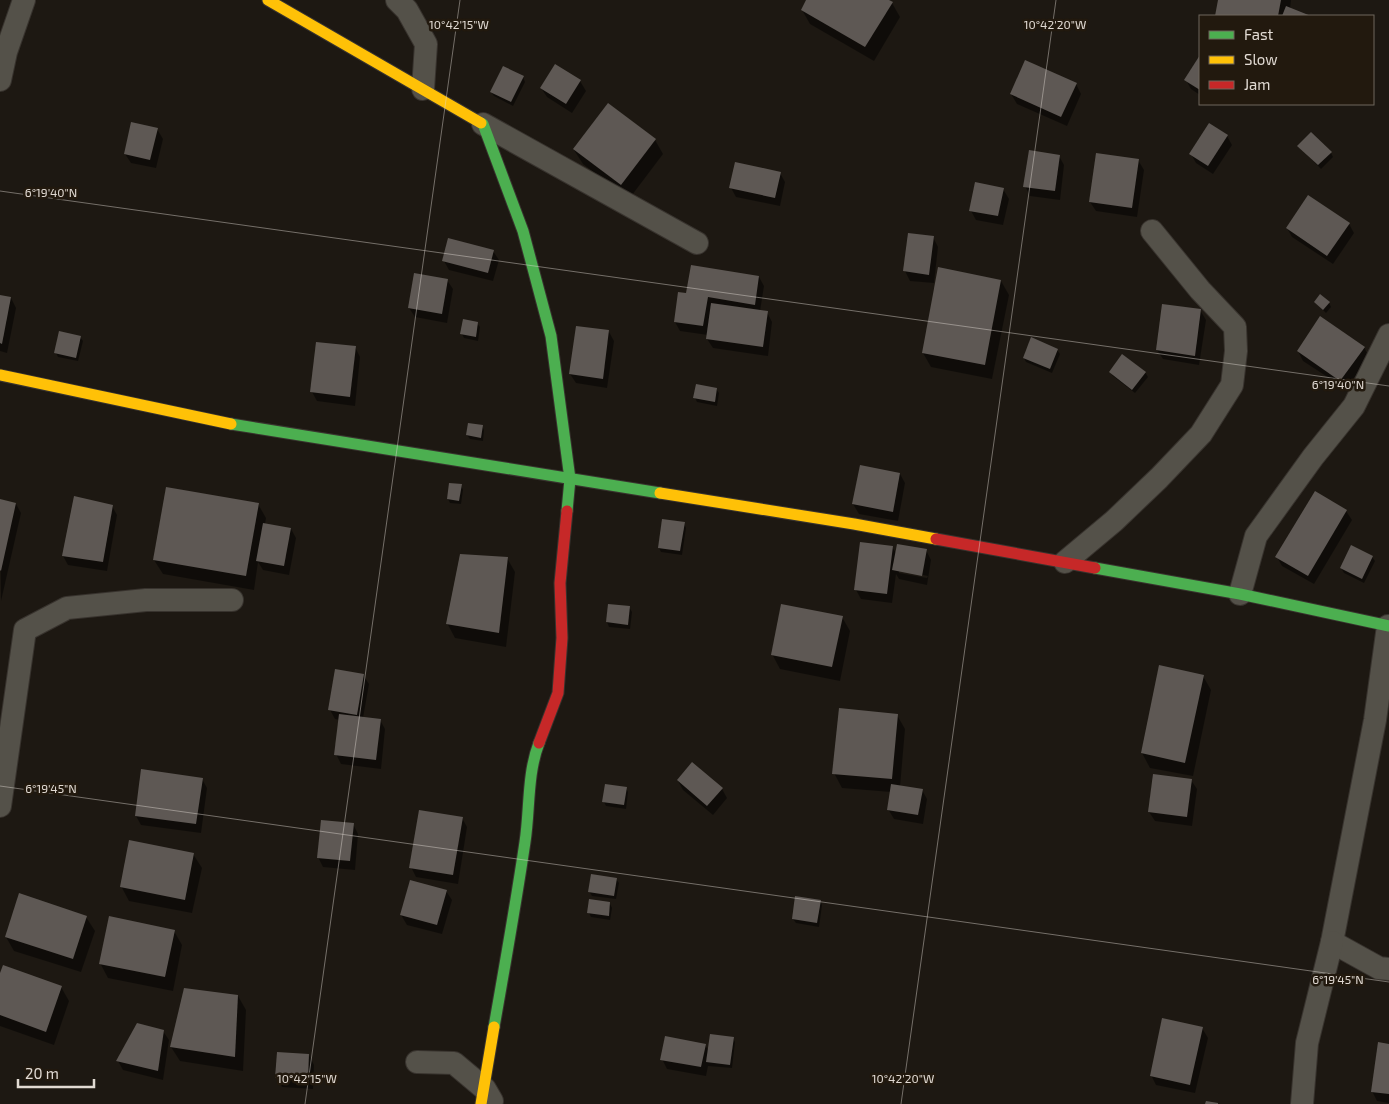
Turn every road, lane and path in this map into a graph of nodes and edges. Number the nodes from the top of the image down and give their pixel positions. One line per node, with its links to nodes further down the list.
1 (24, 0): 4 (street)
2 (268, 0): 6 (street)
3 (397, 0): 6 (street)
4 (3, 51): 5 (street)
5 (0, 80)
6 (423, 89): 7 (street)
7 (483, 124): 9 (street); 12 (street)
8 (1152, 231): 13 (street)
9 (697, 243)
10 (1389, 335): 14 (street)
11 (0, 375): 12 (street)
12 (570, 479): 13 (street); 21 (street)
13 (1065, 562): 14 (street)
14 (1240, 594): 16 (street)
15 (232, 600): 17 (street)
16 (1388, 626): 18 (street)
17 (0, 806)
18 (1332, 942): 19 (street); 22 (street)
19 (1389, 969)
20 (417, 1062): 21 (street)
21 (487, 1099)
22 (1302, 1104)

